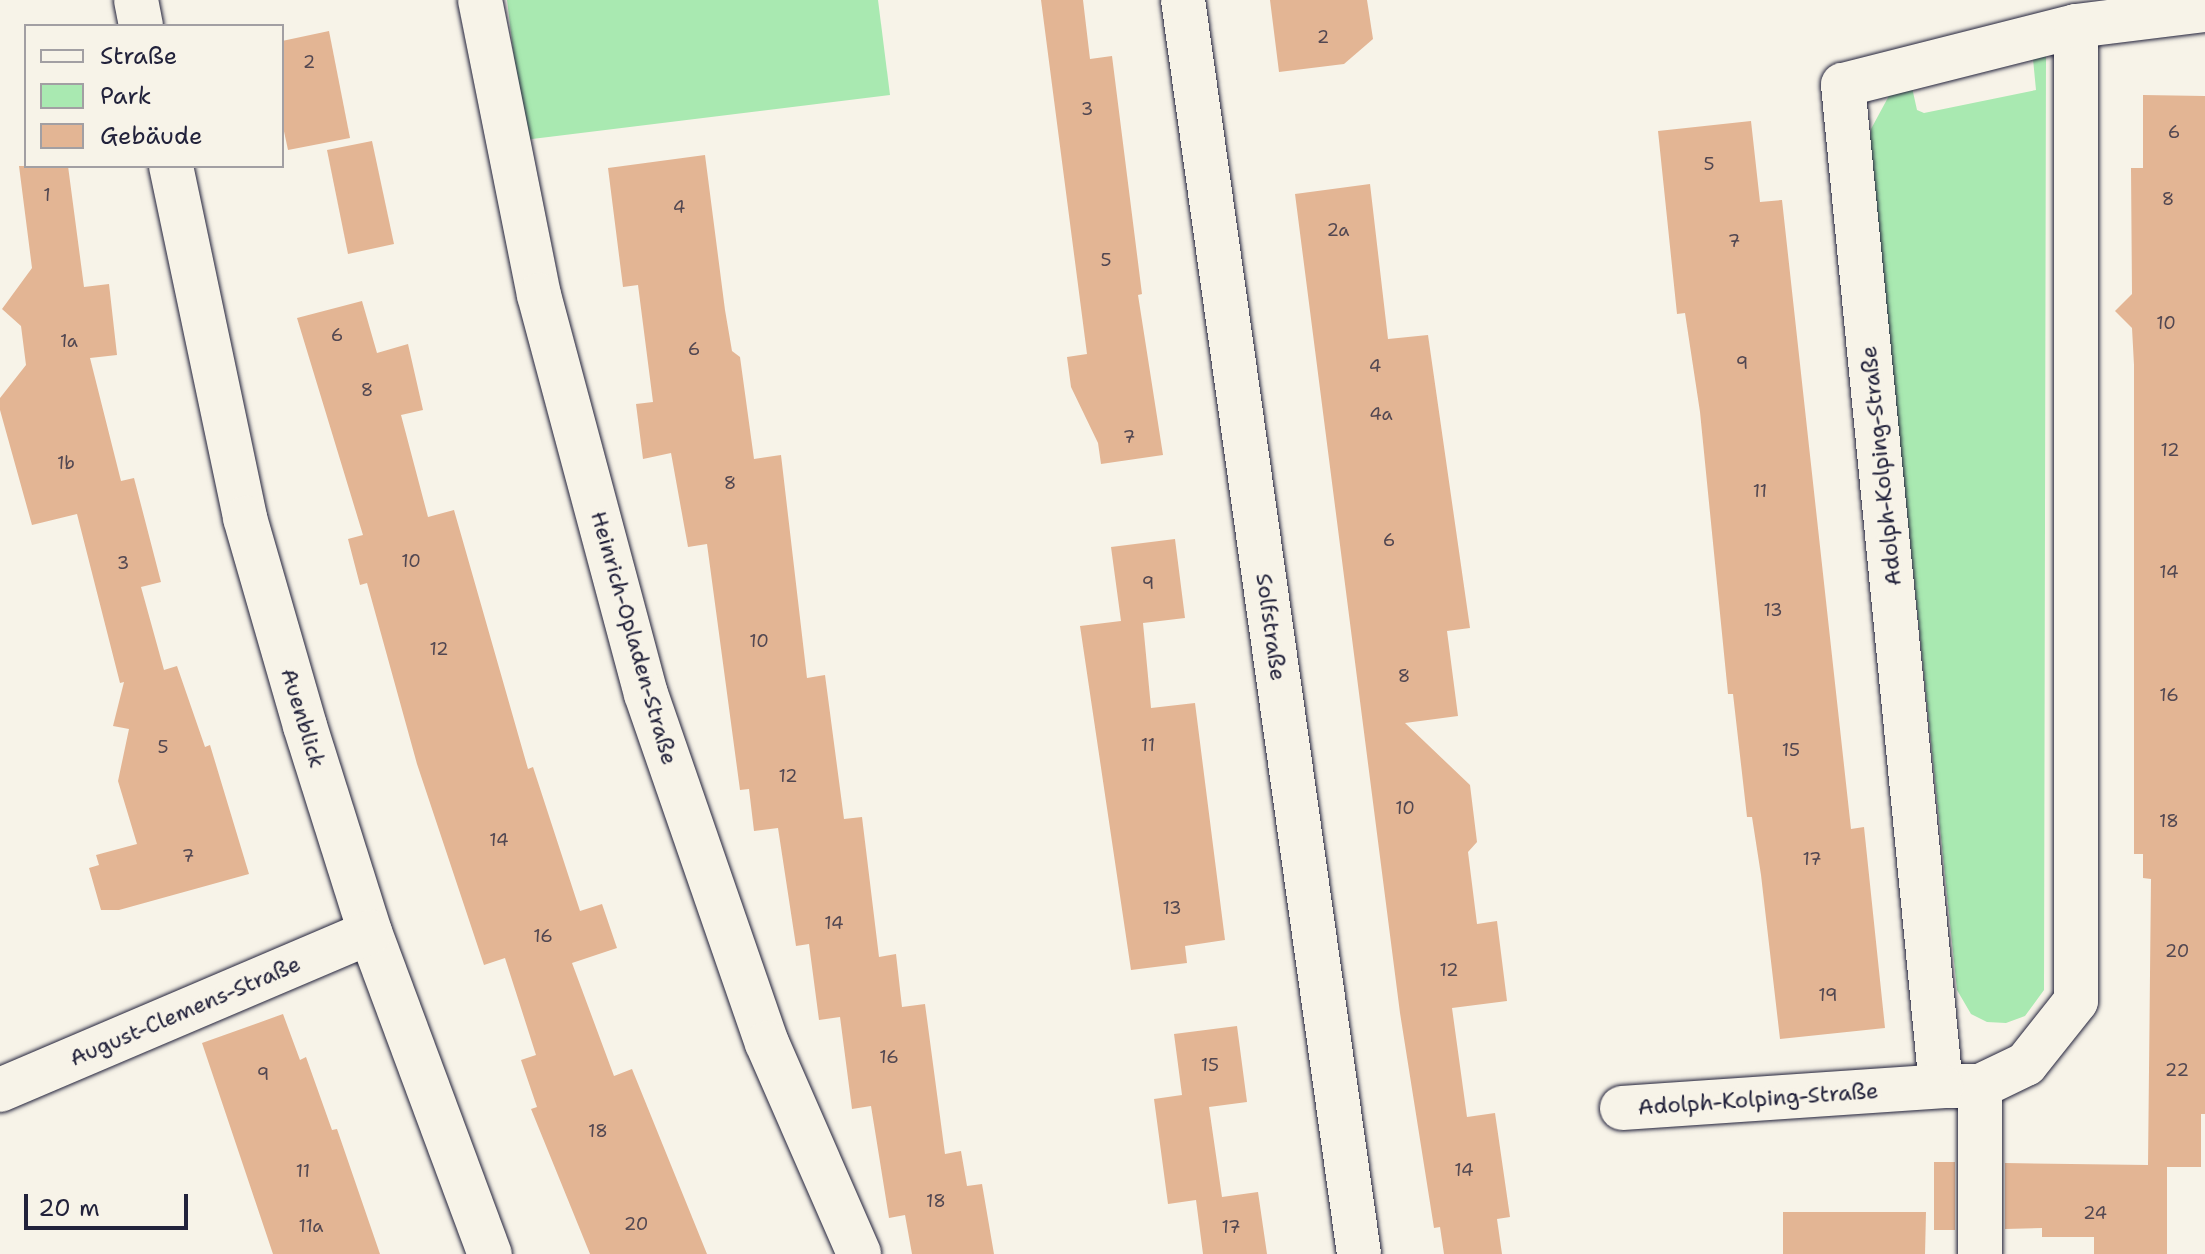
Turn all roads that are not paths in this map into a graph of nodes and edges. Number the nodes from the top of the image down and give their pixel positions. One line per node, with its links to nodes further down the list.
1 (136, 0): 5 (street)
2 (480, 0): 13 (street, Heinrich-Opladen-Straße)
3 (1183, 0): 14 (street, Solfstraße)
4 (2205, 10): 6 (street, Adolph-Kolping-Straße)
5 (141, 24)
6 (2076, 26): 9 (street, Adolph-Kolping-Straße); 9 (street, Adolph-Kolping-Straße)
7 (171, 168): 8 (street, Auenblick)
8 (370, 932): 10 (street, August-Clemens-Straße); 12 (street, Auenblick)
9 (1960, 1086): 11 (street, Adolph-Kolping-Straße); 15 (street, Adolph-Kolping-Straße)
10 (0, 1090)
11 (1622, 1108)
12 (490, 1254)
13 (859, 1254)
14 (1359, 1254)
15 (1980, 1254)

